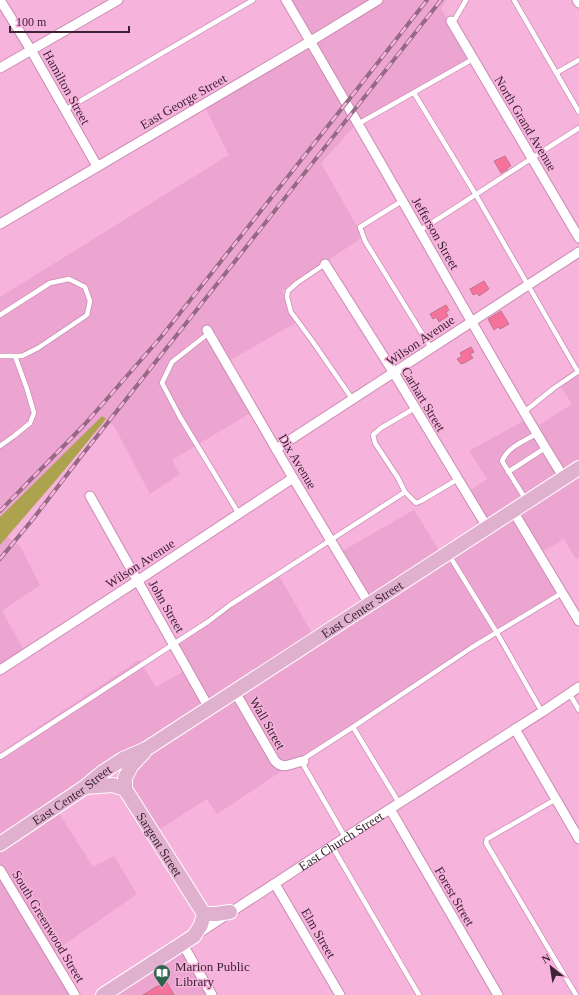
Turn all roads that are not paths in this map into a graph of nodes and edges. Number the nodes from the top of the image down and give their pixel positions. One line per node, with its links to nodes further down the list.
1 (0, 0): 12 (street, Hamilton Street)
2 (118, 0): 12 (street)
3 (253, 0): 18 (lane)
4 (286, 0): 11 (street, Jefferson Street)
5 (378, 0): 11 (street, East George Street)
6 (466, 0): 10 (lane)
7 (514, 0): 16 (lane)
8 (578, 0): 9 (street)
9 (579, 3)
10 (451, 23): 13 (street, North Grand Avenue)
11 (311, 41): 20 (street, Jefferson Street); 23 (street, East George Street)
12 (31, 50): 15 (street); 18 (street, Hamilton Street)
13 (473, 59): 17 (lane); 22 (street, North Grand Avenue)
14 (579, 60): 16 (lane)
15 (0, 68)
16 (556, 73): 19 (lane)
17 (414, 93): 20 (lane); 24 (lane)
18 (65, 110): 23 (street, Hamilton Street)
19 (579, 112)
20 (358, 124): 25 (street, Jefferson Street)
21 (579, 128): 22 (lane)
22 (531, 158): 24 (lane); 28 (street, North Grand Avenue)
23 (97, 166): 26 (street, East George Street)
24 (476, 195): 27 (lane); 31 (lane)
25 (402, 201): 27 (street, Jefferson Street); 35 (lane)
26 (0, 224)
27 (419, 231): 33 (street, Jefferson Street)
28 (579, 238)
29 (579, 252): 31 (street, Wilson Avenue)
30 (325, 264): 39 (street, Carhart Street); 40 (lane)
31 (528, 285): 33 (street, Wilson Avenue); 38 (lane)
32 (0, 315): 37 (lane)
33 (471, 322): 35 (street, Wilson Avenue); 42 (street, Jefferson Street)
34 (208, 332): 46 (street, Dix Avenue); 56 (lane)
35 (431, 348): 39 (street, Wilson Avenue)
36 (0, 355): 37 (lane)
37 (16, 356): 44 (lane)
38 (579, 372): 42 (lane)
39 (394, 373): 40 (street, Wilson Avenue); 41 (street, Carhart Street)
40 (353, 400): 46 (street, Wilson Avenue)
41 (415, 408): 51 (street, Carhart Street); 52 (lane)
42 (524, 412): 43 (street, Jefferson Street)
43 (536, 434): 45 (street, Jefferson Street); 48 (lane)
44 (0, 446)
45 (545, 448): 48 (lane); 50 (street, Jefferson Street)
46 (276, 449): 49 (street, Dix Avenue)
47 (579, 468): 50 (main road, East Center Street)
48 (508, 472): 54 (lane)
49 (293, 478): 56 (street, Wilson Avenue); 58 (street, Dix Avenue)
50 (564, 478): 54 (main road, East Center Street)
51 (458, 479): 52 (lane); 57 (street, Carhart Street)
52 (405, 492): 58 (lane)
53 (90, 496): 60 (street, John Street)
54 (527, 502): 55 (main road, East Center Street)
55 (513, 511): 57 (main road, East Center Street); 61 (street)
56 (239, 514): 60 (street, Wilson Avenue)
57 (487, 527): 59 (main road, East Center Street)
58 (331, 541): 62 (street, Dix Avenue); 65 (lane)
59 (448, 554): 62 (main road, East Center Street); 64 (lane)
60 (137, 581): 65 (street, John Street); 66 (street, Wilson Avenue)
61 (562, 593): 63 (street); 64 (lane)
62 (369, 604): 68 (main road, East Center Street)
63 (579, 621)
64 (497, 633): 72 (lane); 73 (lane)
65 (173, 644): 70 (street, John Street); 76 (lane)
66 (0, 670)
67 (579, 687): 69 (street, East Church Street)
68 (235, 692): 70 (main road, East Center Street); 77 (street, Wall Street)
69 (569, 693): 71 (lane); 72 (street, East Church Street)
70 (210, 708): 75 (main road, East Center Street)
71 (579, 710)
72 (542, 712): 74 (street, East Church Street)
73 (353, 727): 77 (lane); 81 (lane)
74 (515, 729): 80 (street); 81 (street, East Church Street)
75 (146, 750): 78 (main road, East Center Street); 79 (main road, East Center Street)
76 (0, 757)
77 (304, 761): 83 (lane)
78 (85, 787): 79 (main road); 85 (main road, East Center Street)
79 (126, 789): 90 (main road, Sargent Street)
80 (556, 799): 84 (street); 98 (lane)
81 (399, 803): 82 (street, East Church Street)
82 (390, 809): 83 (street, East Church Street); 97 (street, Forest Street)
83 (345, 837): 86 (street, East Church Street)
84 (579, 839)
85 (0, 844)
86 (332, 846): 88 (street, East Church Street); 96 (lane)
87 (0, 870): 92 (street, South Greenwood Street)
88 (275, 884): 89 (street, East Church Street); 95 (street, Elm Street)
89 (230, 912): 90 (main road); 91 (street, East Church Street)
90 (204, 914): 91 (main road)
91 (188, 939): 93 (main road, East Church Street); 94 (street)
92 (75, 995)
93 (103, 995)
94 (212, 995)
95 (340, 995)
96 (418, 995)
97 (498, 995)
98 (576, 995)

